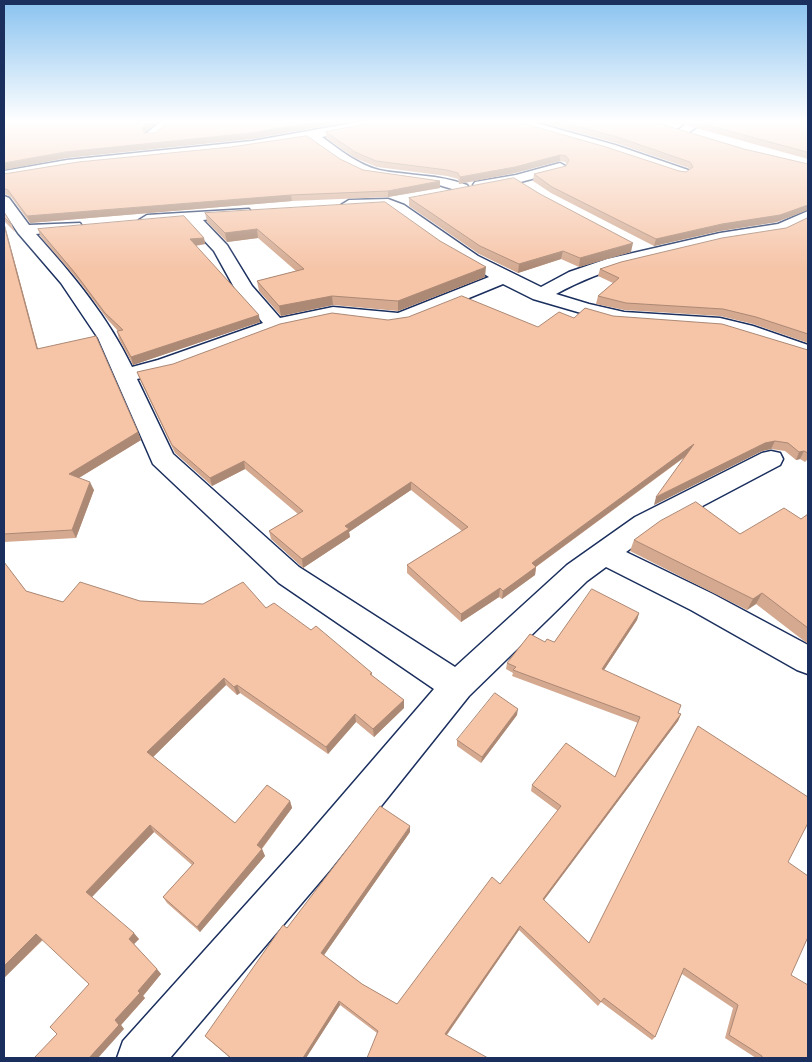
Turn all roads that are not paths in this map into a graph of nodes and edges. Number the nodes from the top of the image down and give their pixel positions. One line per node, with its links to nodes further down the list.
1 (24, 171): 6 (street)
2 (366, 171): 8 (street)
3 (547, 171): 7 (street)
4 (679, 171): 5 (street)
5 (683, 172)
6 (4, 175)
7 (517, 179): 8 (street); 9 (street)
8 (462, 188): 10 (street)
9 (531, 188)
10 (433, 194)
11 (414, 197): 12 (street)
12 (388, 204): 13 (street); 22 (street)
13 (330, 206)
14 (264, 210): 16 (street)
15 (11, 214): 19 (street); 26 (street)
16 (190, 216): 18 (street); 24 (street)
17 (808, 216): 21 (street)
18 (132, 221)
19 (93, 224)
20 (628, 242): 21 (street)
21 (654, 255): 23 (street)
22 (504, 278): 23 (street); 24 (street)
23 (540, 294): 25 (street)
24 (275, 325): 26 (street)
25 (808, 352)
26 (124, 376): 30 (street)
27 (771, 459): 28 (street)
28 (604, 554): 29 (street); 30 (street)
29 (808, 660)
30 (457, 686): 31 (street)
31 (140, 1058)

